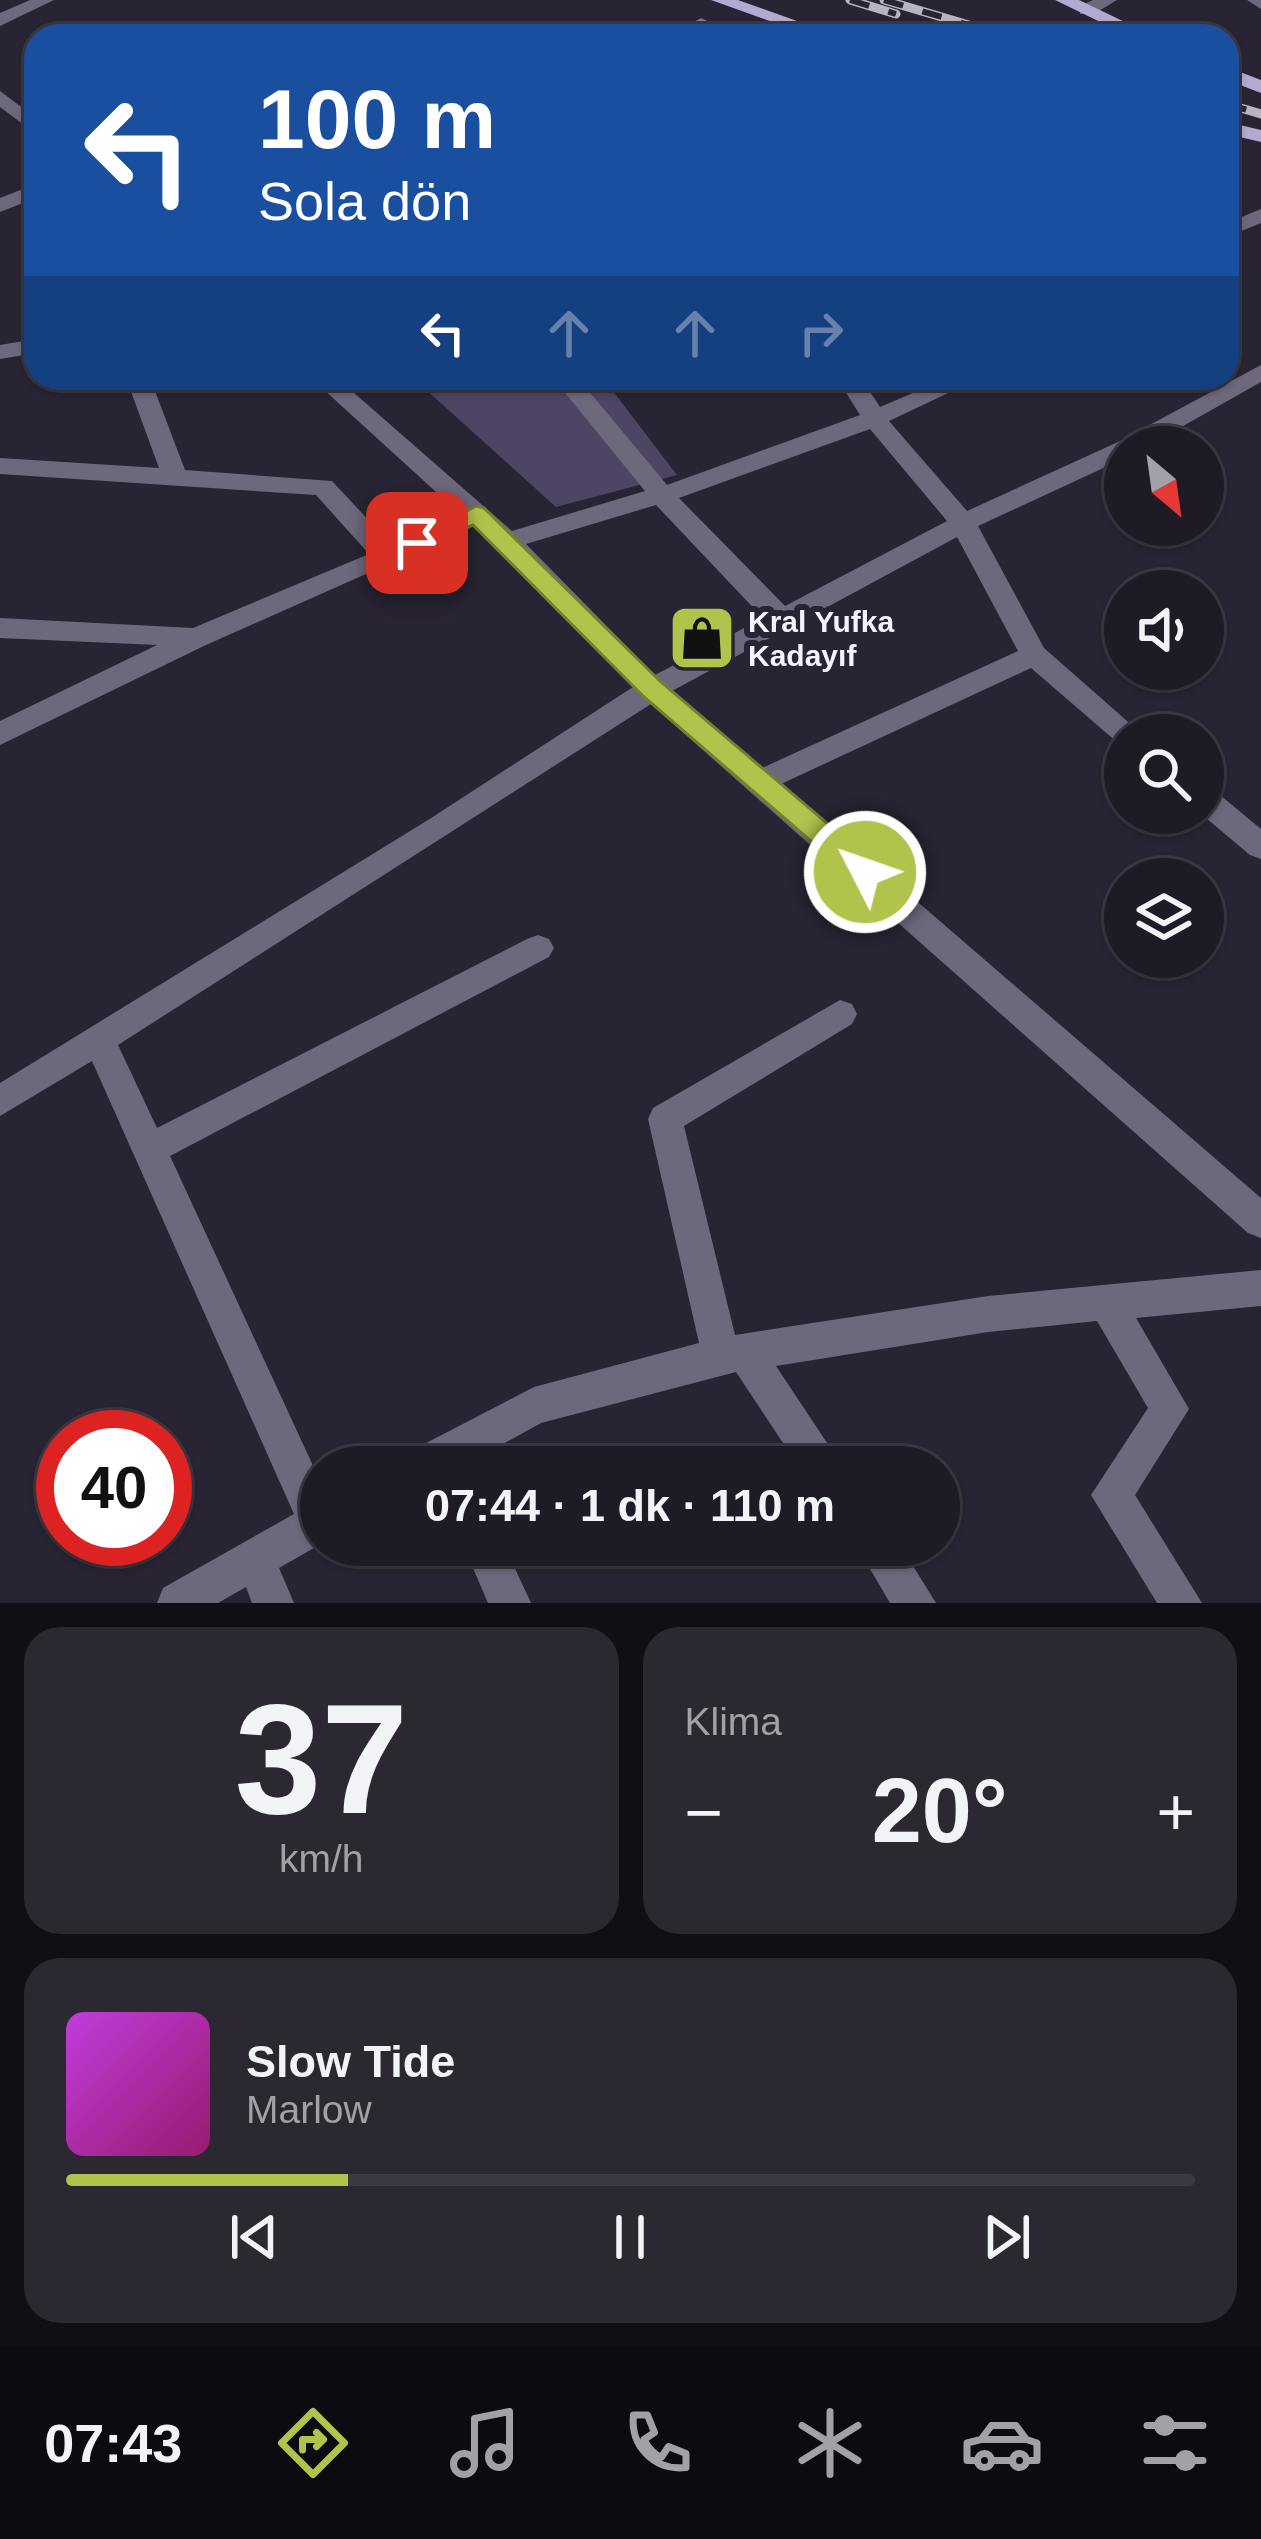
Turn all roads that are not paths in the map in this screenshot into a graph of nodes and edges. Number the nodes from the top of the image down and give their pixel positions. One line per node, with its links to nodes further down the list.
1 (45, 0): 6 (street)
2 (720, 0): 7 (main road)
3 (1064, 0): 5 (main road)
4 (1108, 0): 5 (street)
5 (1087, 10): 8 (main road)
6 (0, 20)
7 (793, 24)
8 (1118, 24)
9 (0, 97): 10 (street)
10 (24, 118)
11 (142, 390): 21 (street)
12 (336, 390): 23 (street)
13 (575, 390): 22 (street)
14 (857, 390): 17 (street)
15 (942, 390): 17 (street)
16 (1229, 390): 18 (street)
17 (876, 421): 22 (street); 24 (street)
18 (1164, 426)
19 (1104, 457): 24 (street)
20 (0, 466): 21 (street)
21 (175, 477): 26 (street)
22 (663, 497): 25 (street); 27 (street)
23 (476, 514): 25 (street); 26 (street)
24 (963, 523): 27 (street); 30 (street)
25 (507, 541): 31 (street)
26 (387, 557): 29 (street)
27 (781, 618): 31 (street)
28 (0, 628): 29 (street)
29 (196, 638): 33 (street)
30 (1034, 655): 32 (street); 34 (street)
31 (652, 689): 34 (street); 39 (street)
32 (1104, 715)
33 (0, 734)
34 (760, 781): 42 (street)
35 (1224, 816): 36 (street)
36 (1261, 847)
37 (538, 948): 41 (street)
38 (840, 1014): 45 (street)
39 (100, 1041): 40 (street); 41 (street)
40 (4, 1090)
41 (149, 1149): 48 (street)
42 (1260, 1217)
43 (1261, 1288): 44 (street)
44 (1106, 1302): 45 (street); 57 (street)
45 (733, 1354): 46 (street); 47 (street)
46 (465, 1446)
47 (806, 1446)
48 (300, 1477)
49 (300, 1532): 50 (street)
50 (254, 1558): 53 (street); 54 (street)
51 (493, 1566): 55 (street)
52 (890, 1566): 56 (street)
53 (178, 1603)
54 (274, 1603)
55 (510, 1603)
56 (915, 1603)
57 (1181, 1603)

